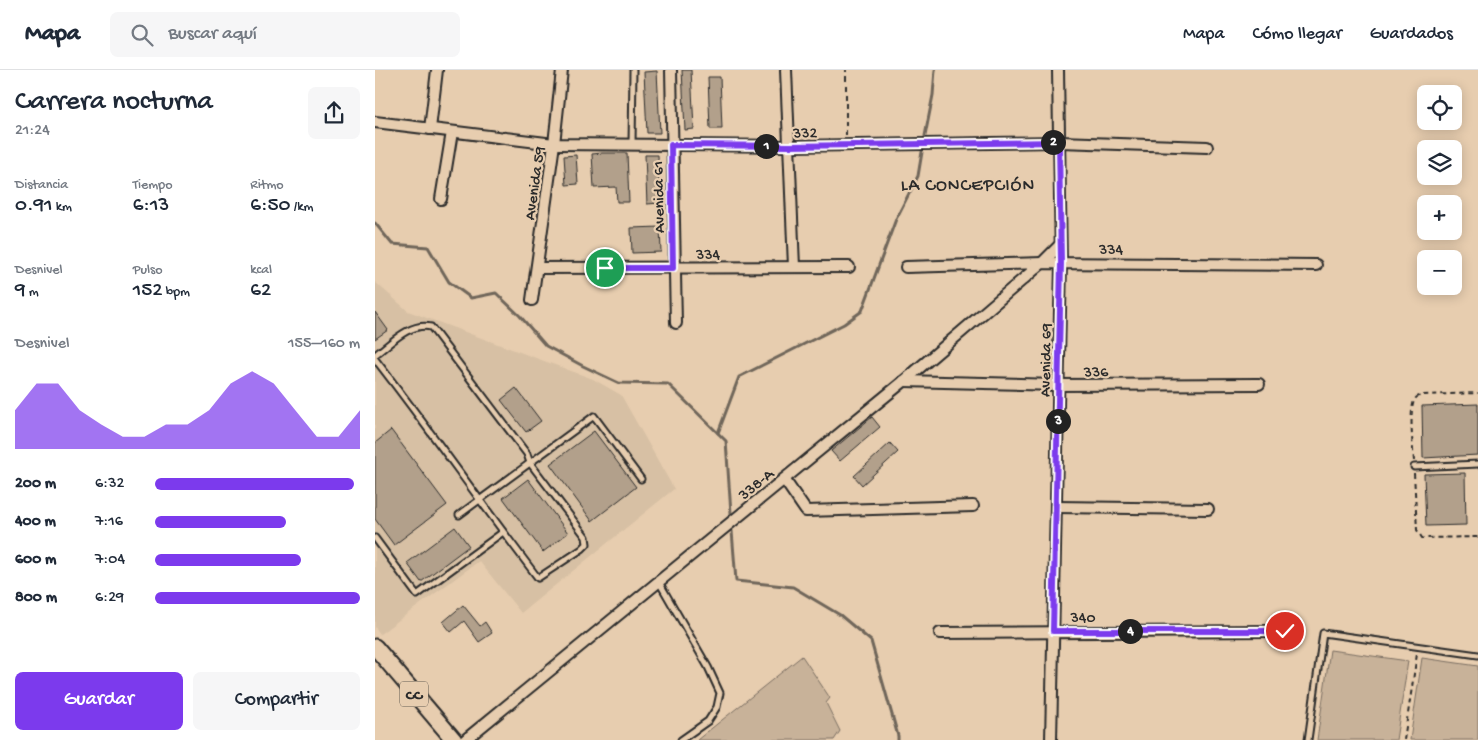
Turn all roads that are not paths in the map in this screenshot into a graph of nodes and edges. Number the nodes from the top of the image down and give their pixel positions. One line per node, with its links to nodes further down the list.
1 (437, 70): 8 (street)
2 (562, 70): 11 (street, Avenida 59)
3 (633, 70): 12 (lane)
4 (671, 70): 13 (street, Avenida 61)
5 (786, 70): 14 (street)
6 (1058, 70): 10 (street, Avenida 69)
7 (375, 122): 8 (street, 332)
8 (430, 129): 9 (street, 332)
9 (452, 132): 11 (street, 332); 16 (street)
10 (1059, 142): 14 (street, 332); 15 (street, 332); 17 (street, Avenida 69)
11 (554, 144): 12 (street, 332); 23 (street, Avenida 59)
12 (632, 145): 13 (street, 332)
13 (671, 145): 14 (street, 332); 24 (street, Avenida 61)
14 (790, 146): 25 (street)
15 (1207, 147)
16 (441, 200)
17 (1060, 245): 18 (street, 338-A); 19 (street, Avenida 69)
18 (1042, 262): 19 (street, 334); 22 (street, 334); 30 (street, 338-A)
19 (1061, 263): 20 (street, 334); 32 (street, Avenida 69)
20 (1316, 265)
21 (849, 267): 25 (street, 334)
22 (906, 267)
23 (537, 268): 24 (street, 334); 26 (street, Avenida 59)
24 (673, 268): 25 (street, 334); 27 (street, Avenida 61)
25 (794, 268)
26 (532, 300)
27 (676, 323)
28 (375, 355): 33 (lane)
29 (375, 359): 38 (lane)
30 (904, 381): 32 (street, 336); 37 (street, 338-A)
31 (1259, 384): 32 (street, 336)
32 (1058, 385): 40 (street, Avenida 69)
33 (530, 463): 36 (lane); 38 (lane); 43 (lane)
34 (1478, 464): 35 (lane)
35 (1414, 467)
36 (641, 479)
37 (784, 479): 39 (street); 45 (street, 338-A)
38 (479, 501): 42 (lane); 43 (lane)
39 (973, 506)
40 (1056, 507): 41 (street); 46 (street, Avenida 69)
41 (1208, 509)
42 (459, 515)
43 (503, 532): 44 (lane)
44 (375, 538)
45 (659, 582): 52 (street, 338-A); 53 (lane)
46 (1053, 631): 47 (street, 340); 48 (street, 340); 54 (street, Avenida 69)
47 (1285, 631)
48 (940, 632)
49 (375, 647): 51 (main road, CC)
50 (1478, 655): 55 (lane)
51 (454, 740)
52 (465, 740)
53 (681, 740)
54 (1051, 740)
55 (1308, 740)

